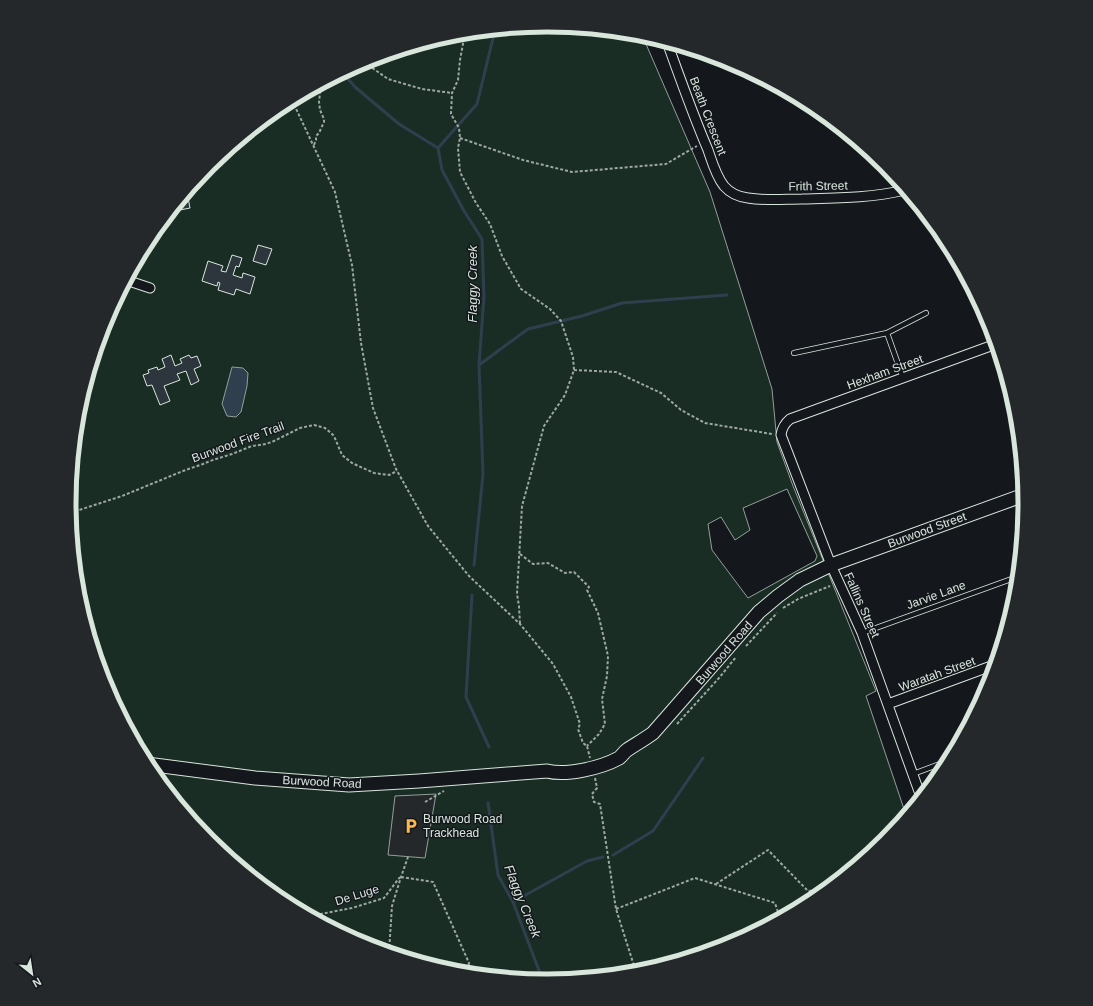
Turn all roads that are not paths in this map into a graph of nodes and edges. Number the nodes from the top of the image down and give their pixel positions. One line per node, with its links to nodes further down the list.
1 (669, 48): 3 (street, Beath Crescent)
2 (900, 191): 3 (street, Frith Street)
3 (732, 193)
4 (131, 282): 5 (street)
5 (150, 288)
6 (926, 313): 7 (lane)
7 (887, 333): 9 (lane); 10 (lane)
8 (991, 346): 10 (street, Hexham Street)
9 (794, 353)
10 (903, 378): 11 (street, Hexham Street)
11 (781, 435): 13 (street, Fallins Street)
12 (1018, 497): 13 (main road, Burwood Street)
13 (831, 565): 15 (street, Fallins Street); 18 (main road, Burwood Road)
14 (1011, 579): 15 (lane, Jarvie Lane)
15 (862, 633): 17 (street, Fallins Street)
16 (988, 667): 17 (street, Waratah Street)
17 (888, 704): 20 (street, Fallins Street)
18 (155, 765)
19 (938, 765): 20 (lane)
20 (913, 774): 21 (street, Fallins Street)
21 (919, 791)

